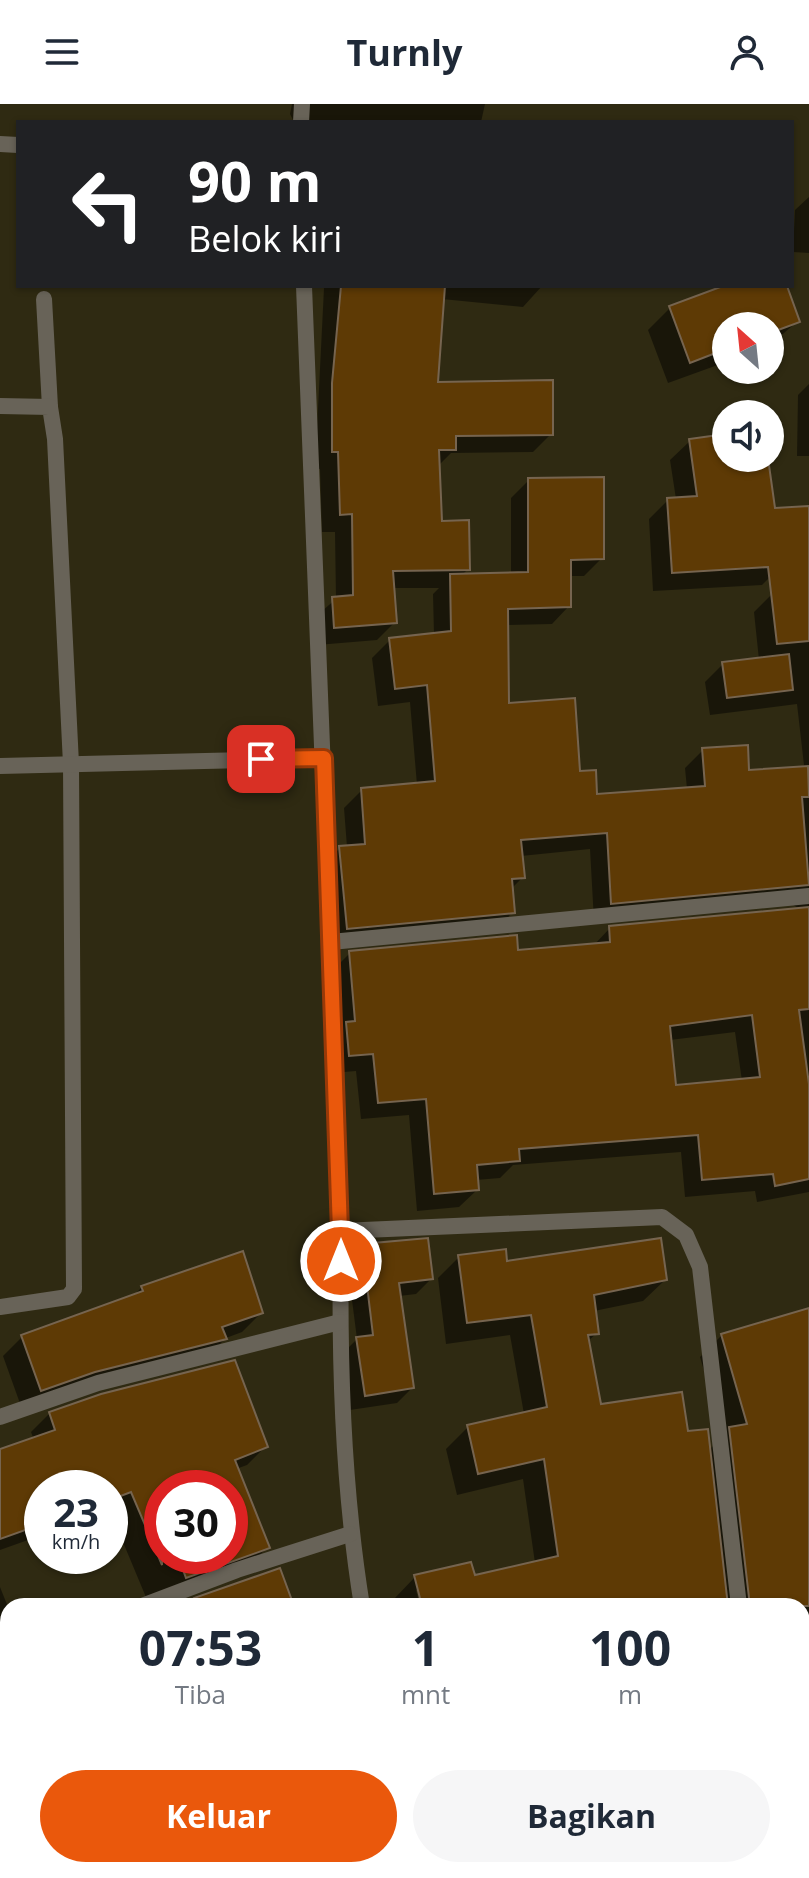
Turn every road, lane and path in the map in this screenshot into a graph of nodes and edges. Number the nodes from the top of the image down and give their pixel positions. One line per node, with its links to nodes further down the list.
1 (304, 288): 5 (street)
2 (44, 299): 4 (street)
3 (0, 406): 4 (street)
4 (50, 407): 6 (street)
5 (324, 758): 6 (street); 9 (street)
6 (71, 764): 7 (street); 11 (street)
7 (0, 766)
8 (809, 896): 9 (street)
9 (331, 942): 10 (street)
10 (341, 1231): 12 (street); 17 (street)
11 (0, 1307)
12 (340, 1322): 13 (street); 14 (street)
13 (0, 1417)
14 (350, 1534): 15 (street); 16 (street)
15 (163, 1598)
16 (361, 1598)
17 (738, 1598)

